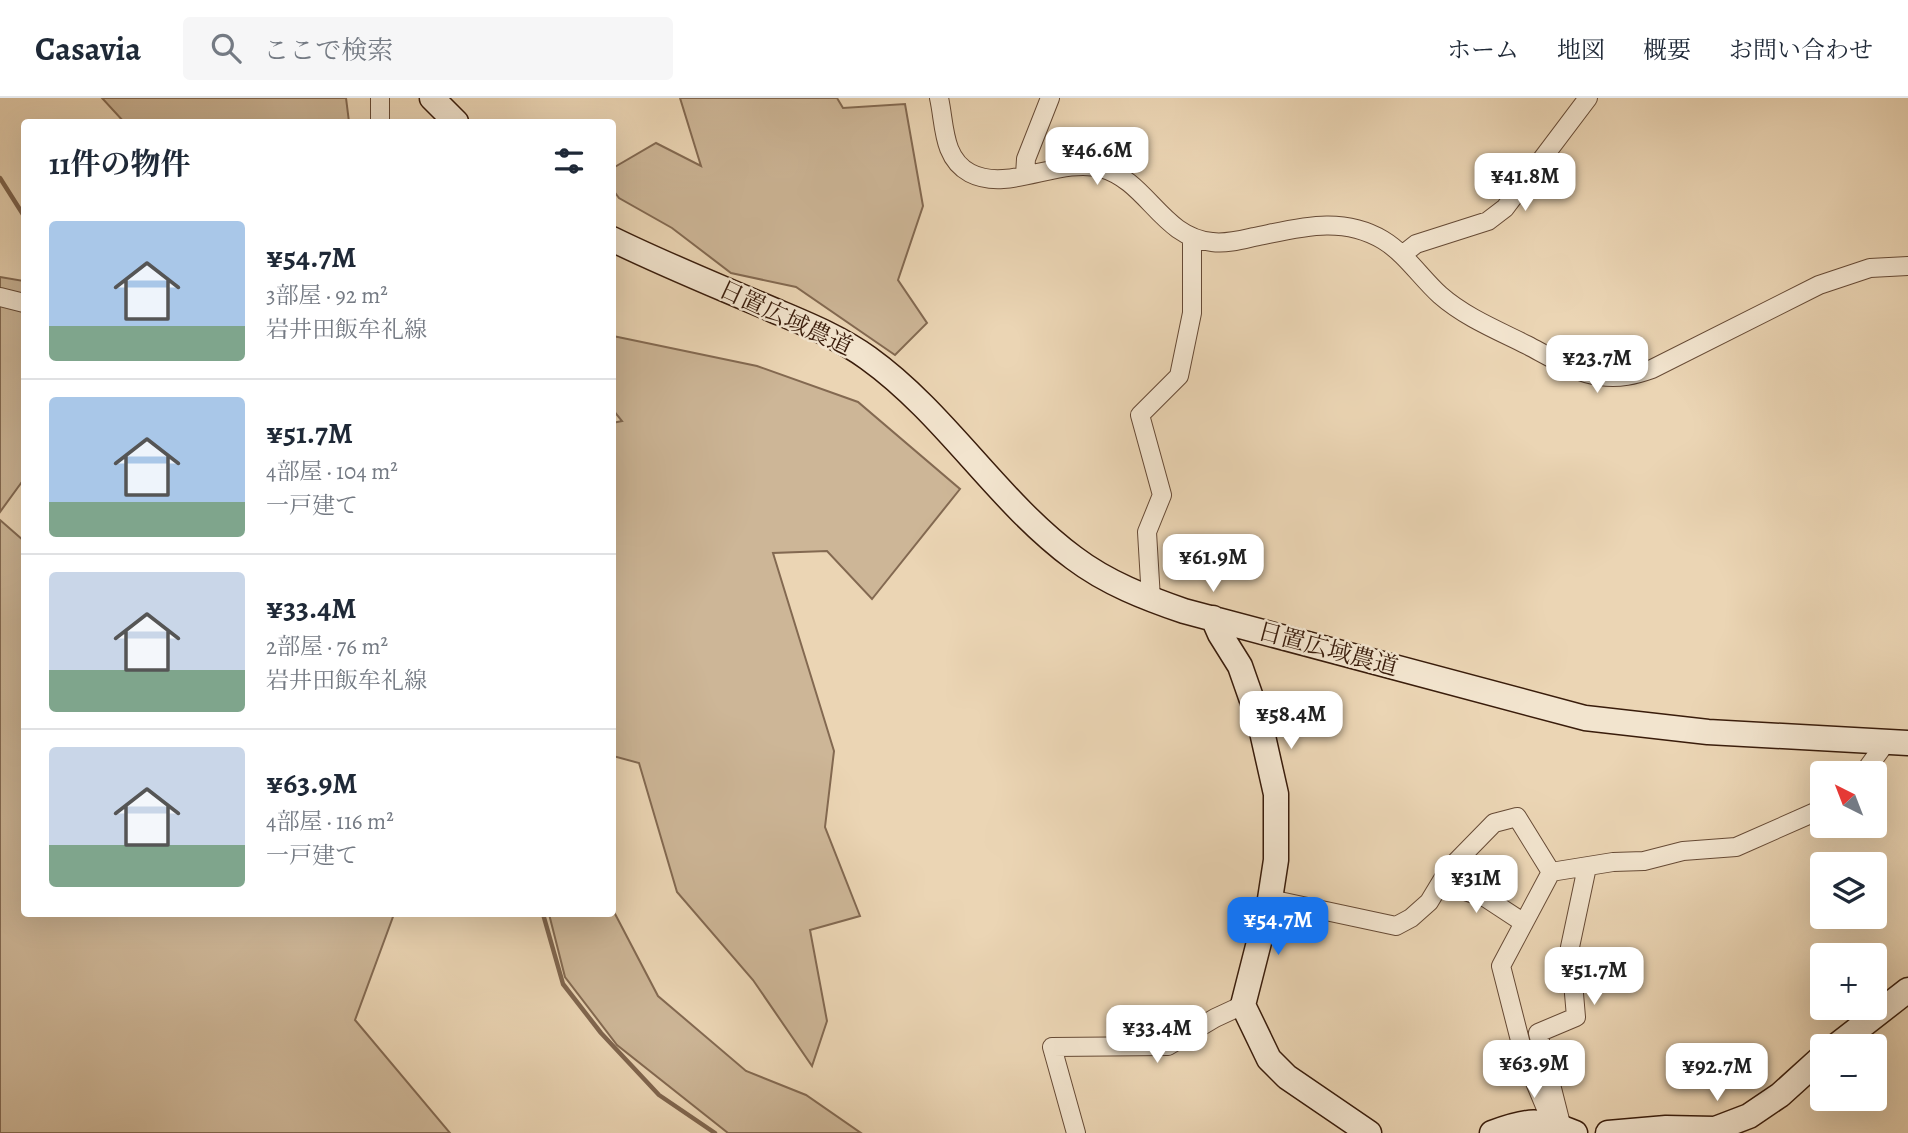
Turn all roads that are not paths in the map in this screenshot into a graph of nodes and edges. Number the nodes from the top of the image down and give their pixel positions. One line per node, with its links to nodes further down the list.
1 (380, 98): 5 (street)
2 (939, 98): 6 (street)
3 (1050, 98): 6 (street)
4 (1588, 98): 9 (street)
5 (380, 119)
6 (1025, 174): 7 (street)
7 (1192, 238): 9 (street); 13 (street)
8 (616, 241): 13 (street, 日置広域農道)
9 (1402, 256): 10 (street)
10 (1908, 265)
11 (0, 297): 12 (street)
12 (21, 302)
13 (1151, 599): 14 (street, 日置広域農道)
14 (1213, 618): 15 (street, 日置広域農道); 21 (street)
15 (1897, 742): 16 (street)
16 (1877, 761)
17 (1810, 814): 18 (street)
18 (1587, 867): 19 (street); 27 (street)
19 (1551, 872): 20 (street); 22 (street)
20 (1441, 883): 21 (street); 22 (street)
21 (1270, 899): 24 (street)
22 (1524, 923): 27 (street)
23 (1908, 990): 25 (street)
24 (1243, 1005): 28 (street); 29 (street)
25 (1851, 1034)
26 (1810, 1067): 31 (street)
27 (1563, 1128): 30 (street)
28 (1076, 1133)
29 (1369, 1133)
30 (1492, 1133)
31 (1608, 1133)

